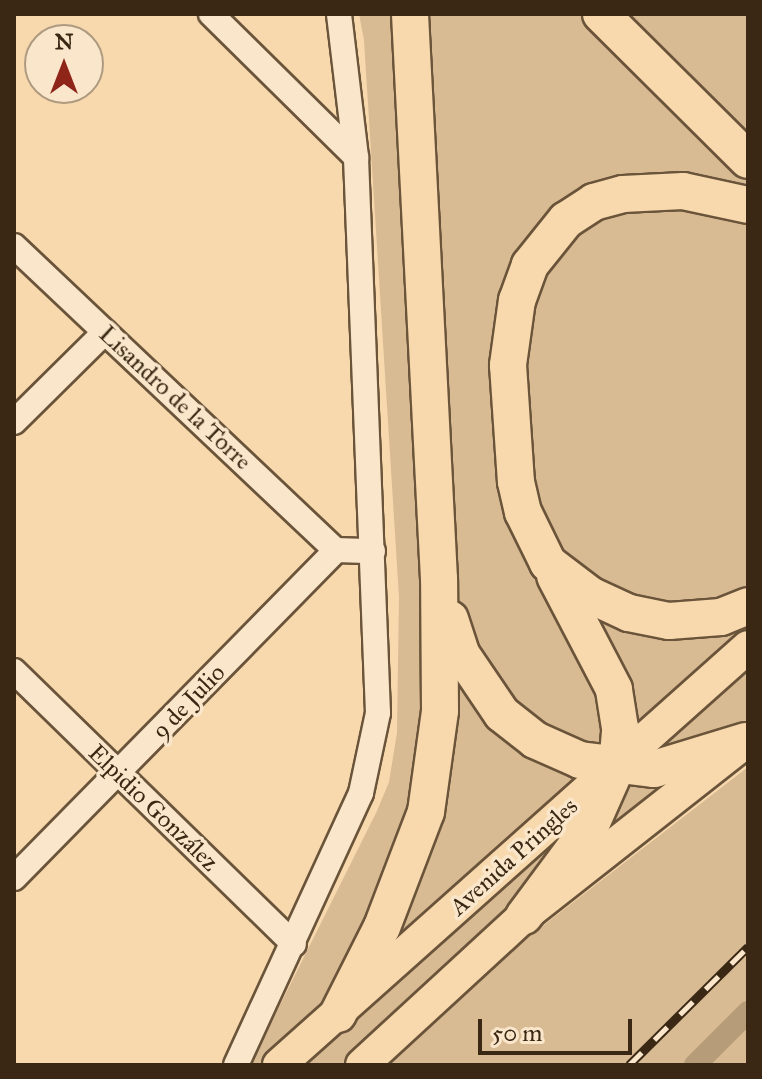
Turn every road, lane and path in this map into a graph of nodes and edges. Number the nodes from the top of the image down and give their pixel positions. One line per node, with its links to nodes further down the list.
1 (211, 14): 5 (street)
2 (339, 14): 5 (street)
3 (410, 14): 14 (highway)
4 (601, 14): 6 (highway)
5 (356, 157): 12 (street)
6 (748, 160)
7 (748, 205): 13 (highway)
8 (14, 246): 9 (street, Lisandro de la Torre)
9 (105, 332): 10 (street); 11 (street, Lisandro de la Torre)
10 (14, 422)
11 (336, 550): 12 (street); 20 (street, 9 de Julio)
12 (373, 551): 23 (street)
13 (548, 563): 15 (highway); 19 (highway)
14 (439, 579): 19 (highway); 24 (highway)
15 (748, 606)
16 (748, 647): 19 (main road, Avenida Pringles)
17 (14, 671): 20 (street, Elpidio González)
18 (747, 740): 19 (highway); 22 (main road)
19 (617, 766): 22 (highway); 24 (main road, Avenida Pringles)
20 (118, 775): 21 (street, 9 de Julio); 23 (street, Elpidio González)
21 (14, 878)
22 (524, 916): 27 (main road)
23 (294, 944): 25 (street)
24 (338, 1014): 26 (main road, Avenida Pringles)
25 (236, 1065)
26 (279, 1065)
27 (362, 1065)

